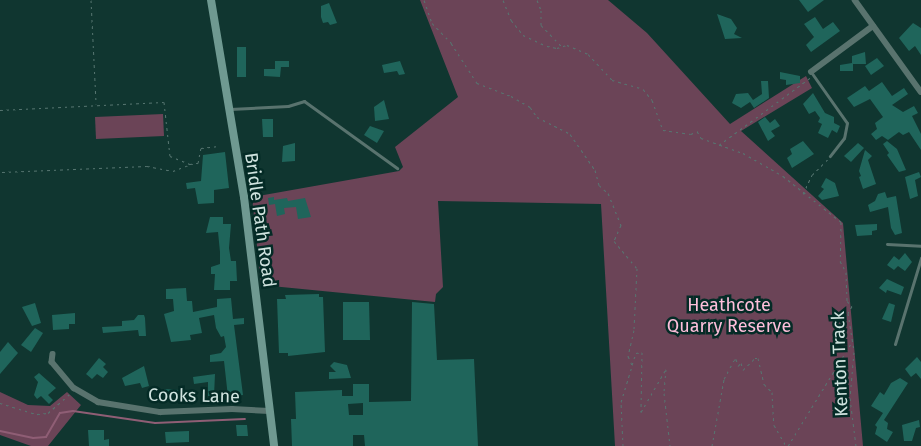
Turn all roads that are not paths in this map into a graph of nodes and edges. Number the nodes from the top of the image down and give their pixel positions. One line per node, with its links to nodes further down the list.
1 (211, 0): 6 (street, Bridle Path Road)
2 (855, 0): 3 (street)
3 (873, 26): 4 (street); 5 (street)
4 (811, 72): 7 (lane)
5 (921, 92)
6 (228, 109): 8 (lane); 14 (street, Bridle Path Road)
7 (830, 156)
8 (397, 168)
9 (887, 244): 10 (lane)
10 (921, 246)
11 (921, 258): 12 (lane)
12 (895, 344)
13 (53, 354): 14 (street, Cooks Lane)
14 (269, 411): 15 (street, Bridle Path Road)
15 (274, 446)

